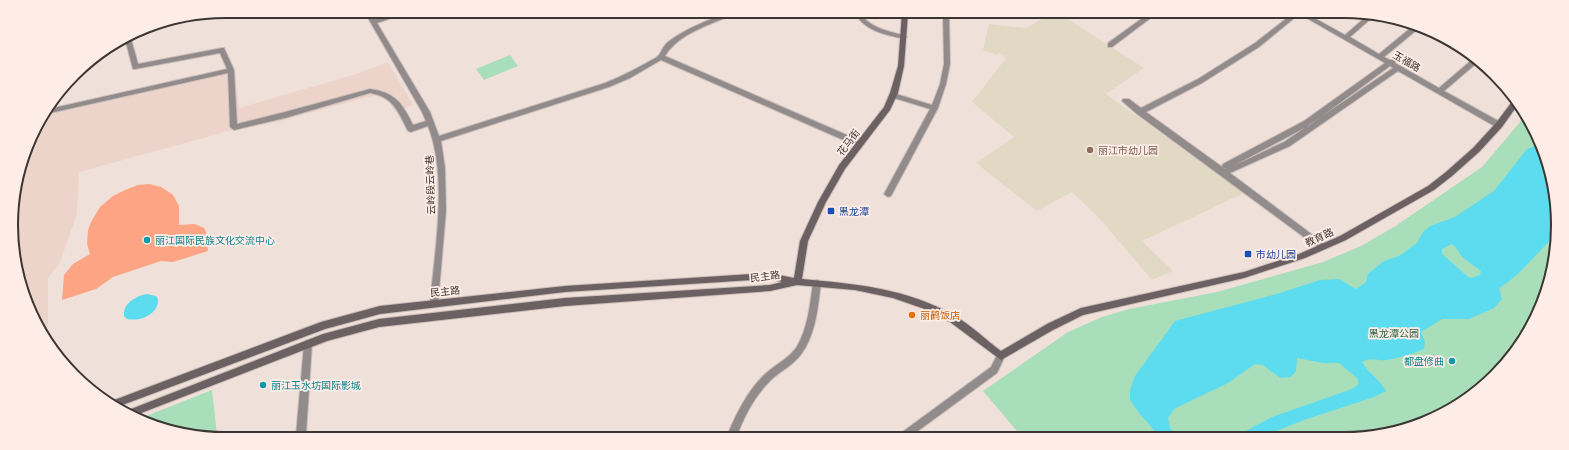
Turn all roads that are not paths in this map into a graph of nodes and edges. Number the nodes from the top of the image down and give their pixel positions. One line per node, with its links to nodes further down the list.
1 (371, 18): 11 (street, 云岭段云岭巷)
2 (386, 18): 11 (street)
3 (720, 18): 17 (street)
4 (860, 18): 13 (street)
5 (905, 18): 13 (main road, 花马街)
6 (946, 18): 27 (street)
7 (1147, 18): 16 (street)
8 (1291, 18): 29 (street)
9 (1310, 18): 14 (street, 玉福路)
10 (1367, 19): 14 (street)
11 (373, 22): 30 (street, 云岭段云岭巷)
12 (1413, 30): 18 (street)
13 (904, 36): 24 (main road, 花马街)
14 (1345, 38): 18 (street, 玉福路)
15 (129, 41): 22 (street)
16 (1110, 45)
17 (661, 57): 32 (street); 33 (street)
18 (1379, 57): 21 (street, 玉福路)
19 (1393, 61): 34 (street)
20 (1472, 63): 23 (street)
21 (1398, 68): 23 (street, 玉福路); 34 (street)
22 (231, 70): 28 (street); 30 (street)
23 (1439, 91): 31 (street, 玉福路)
24 (893, 94): 27 (street); 33 (main road, 花马街)
25 (1126, 101): 29 (street)
26 (1513, 106): 31 (main road, 教育路)
27 (934, 108): 35 (street)
28 (53, 111)
29 (1140, 112): 34 (street)
30 (430, 122): 32 (street, 云岭段云岭巷)
31 (1499, 125): 36 (main road, 教育路)
32 (437, 139): 39 (street, 云岭段云岭巷)
33 (860, 144): 37 (main road, 花马街)
34 (1225, 169): 36 (street)
35 (888, 194)
36 (1323, 247): 41 (main road, 教育路)
37 (797, 282): 38 (main road, 民主路); 39 (main road, 民主路); 40 (main road, 民主路)
38 (817, 284): 41 (main road, 民主路); 45 (street)
39 (434, 303): 42 (main road, 民主路)
40 (308, 344): 43 (main road, 民主路); 44 (street)
41 (1001, 356): 46 (street)
42 (119, 403)
43 (134, 411)
44 (301, 432)
45 (734, 432)
46 (909, 432)

